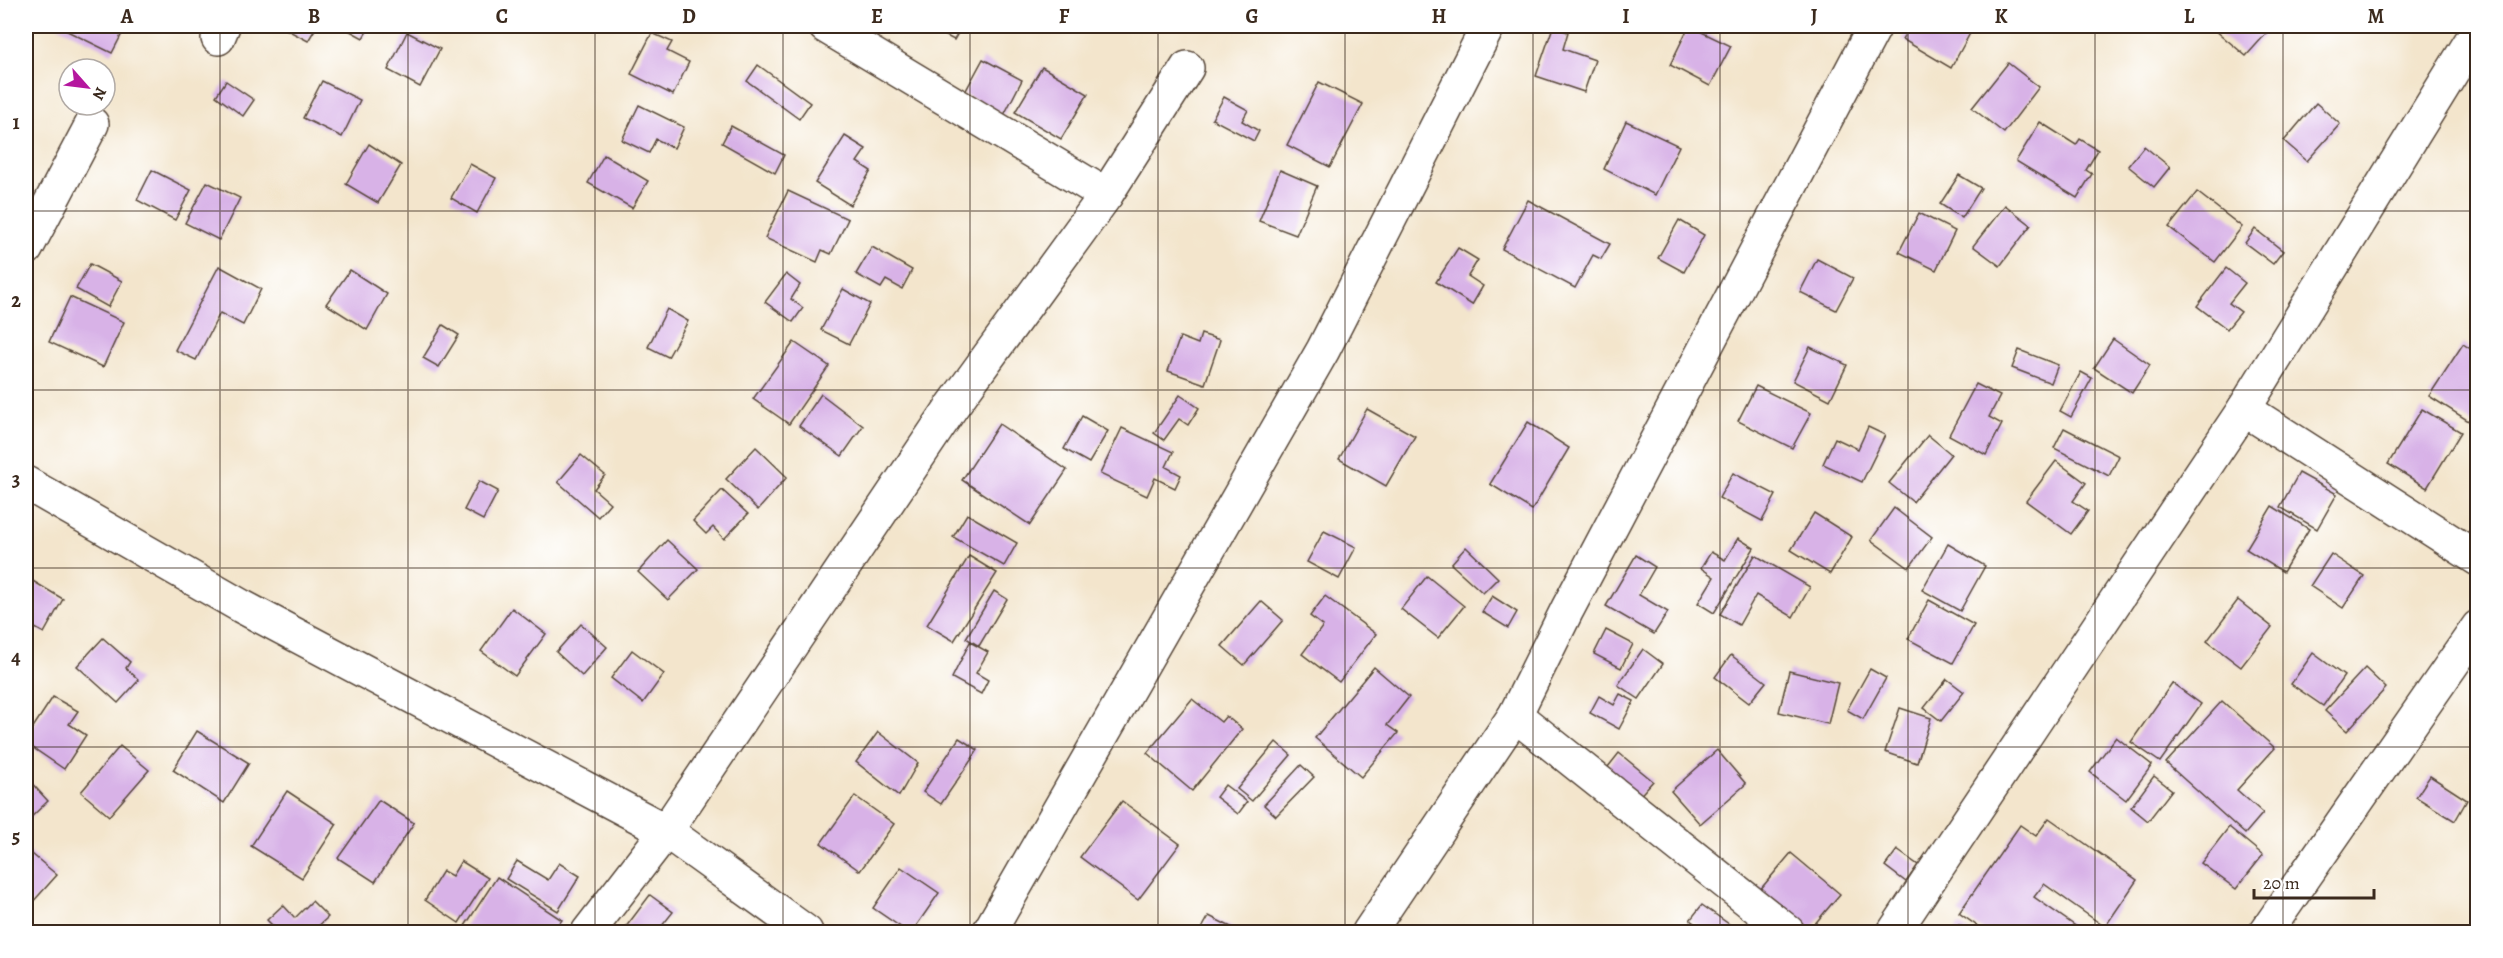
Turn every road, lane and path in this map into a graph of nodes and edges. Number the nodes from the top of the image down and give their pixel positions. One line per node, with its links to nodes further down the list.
1 (825, 26): 7 (street)
2 (1488, 26): 17 (street)
3 (1875, 26): 13 (street)
4 (2478, 30): 9 (street)
5 (1187, 68): 7 (street)
6 (92, 124): 8 (street)
7 (1106, 195): 14 (street)
8 (26, 249)
9 (2244, 409): 11 (street); 20 (street)
10 (26, 483): 14 (street)
11 (2478, 559)
12 (2478, 627): 21 (street)
13 (1515, 715): 18 (street); 19 (street)
14 (666, 831): 15 (street); 16 (street)
15 (588, 933)
16 (806, 933)
17 (989, 933)
18 (1369, 933)
19 (1788, 933)
20 (1894, 933)
21 (2266, 933)

